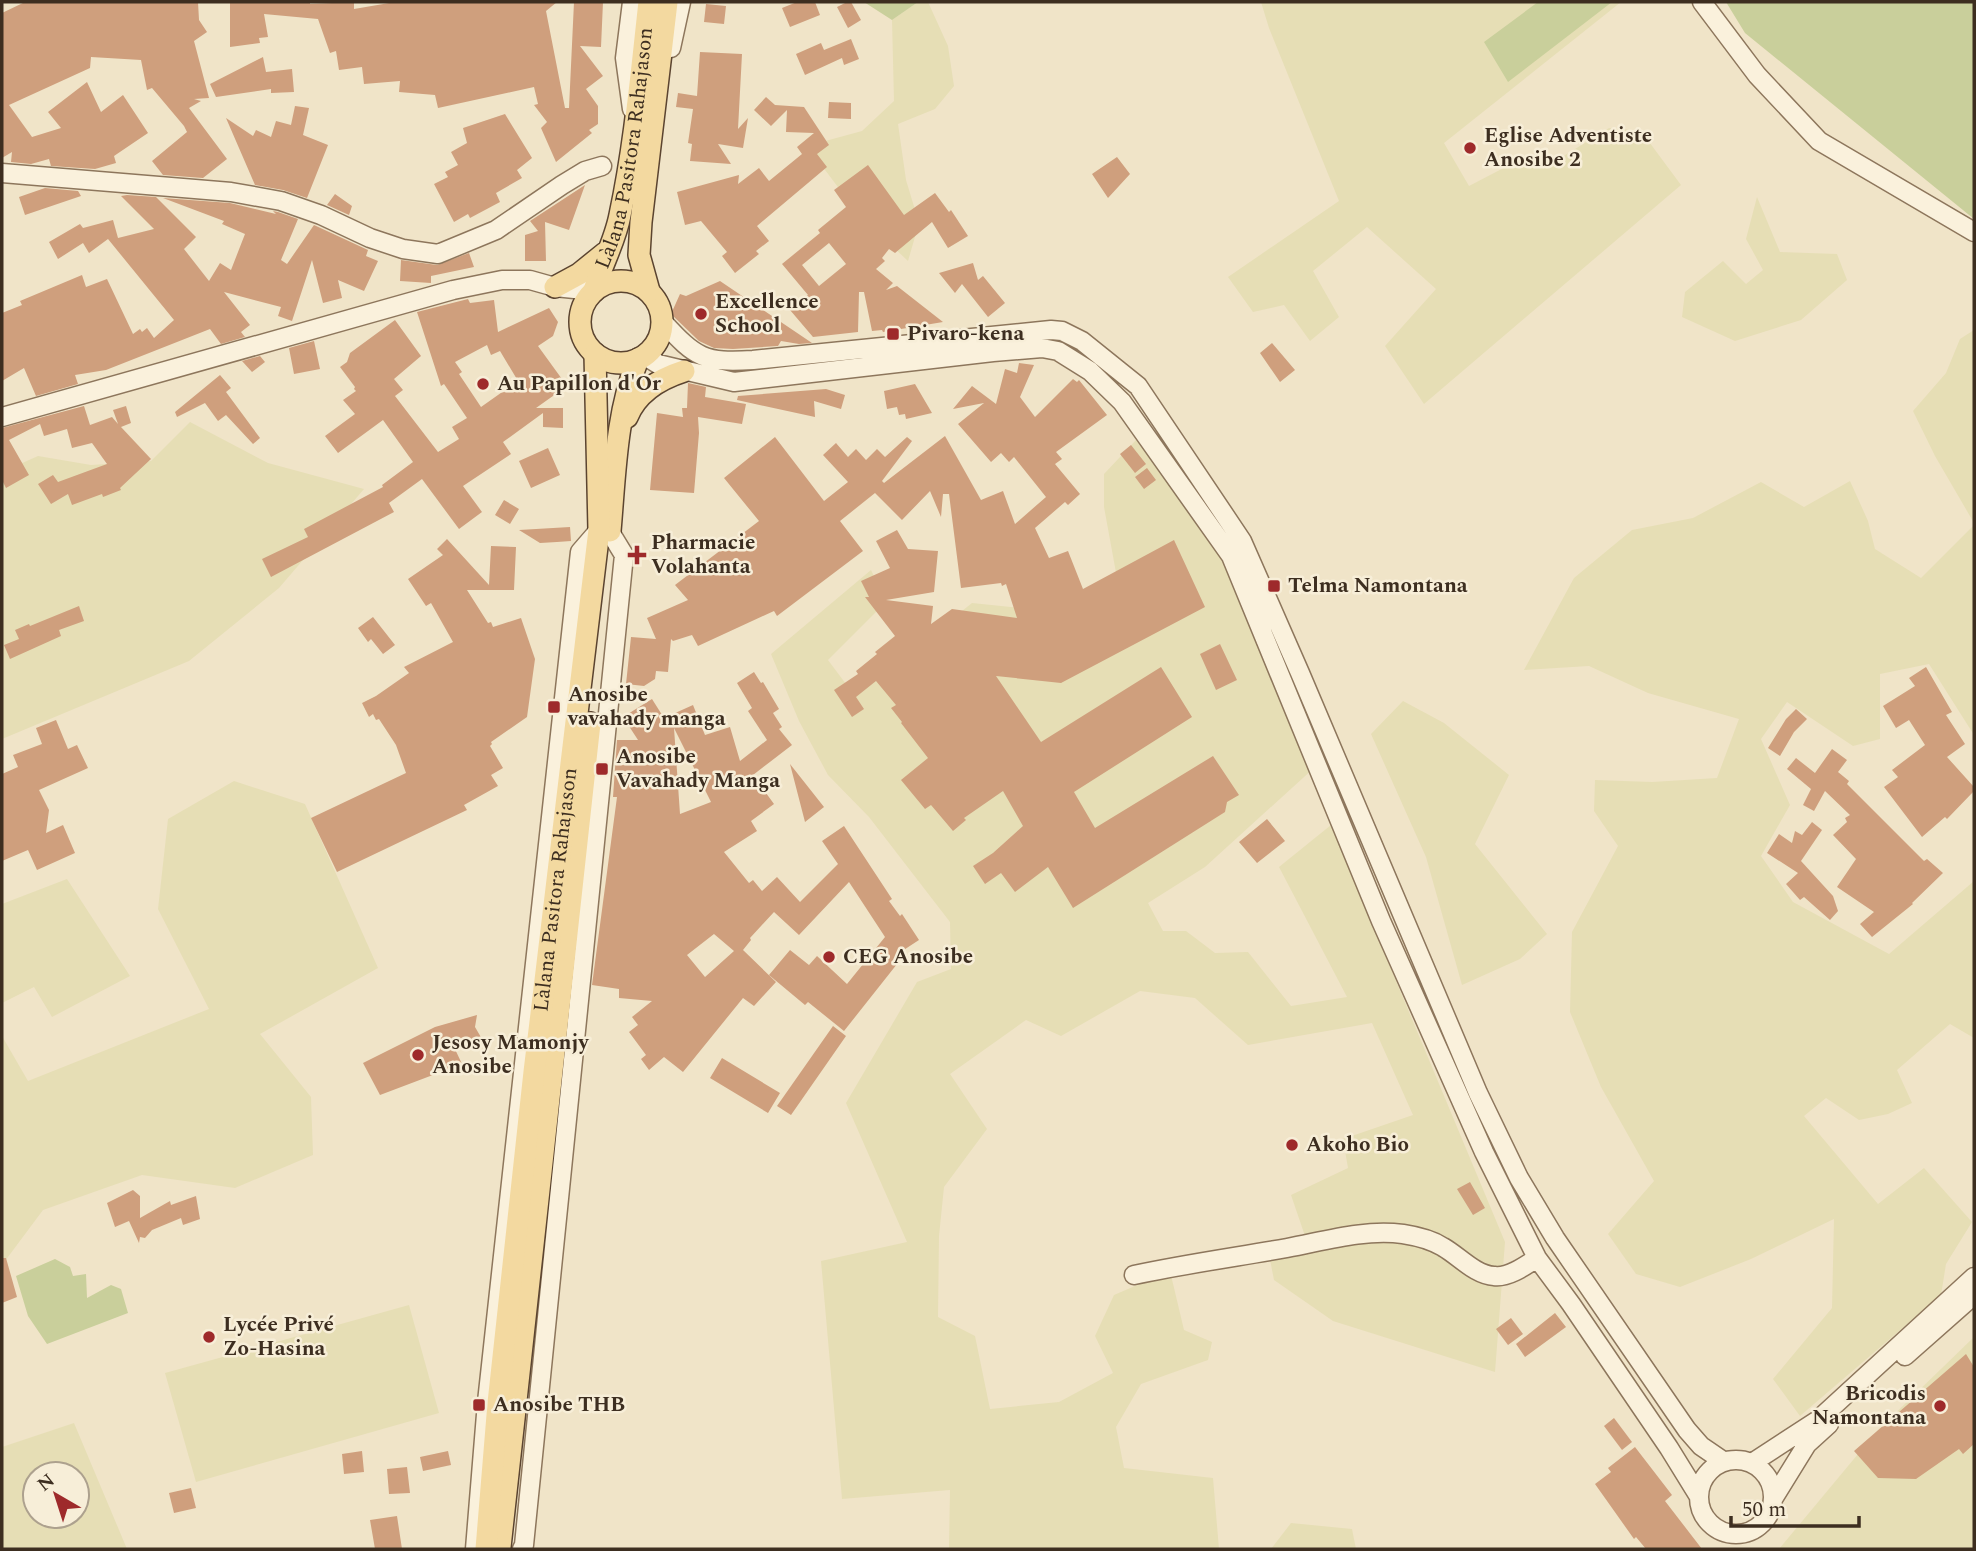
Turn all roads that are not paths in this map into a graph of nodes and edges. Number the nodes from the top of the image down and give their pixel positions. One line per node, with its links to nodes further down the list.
1 (632, 2): 6 (street)
2 (649, 2): 6 (main road, Làlana Pasitora Rahajason)
3 (667, 2): 6 (main road, Làlana Pasitora Rahajason)
4 (681, 2): 6 (street)
5 (1702, 2): 9 (street)
6 (643, 122): 10 (main road, Làlana Pasitora Rahajason); 13 (main road, Làlana Pasitora Rahajason)
7 (602, 166): 8 (street)
8 (2, 173)
9 (1974, 232)
10 (612, 247): 11 (main road); 12 (main road, Làlana Pasitora Rahajason)
11 (555, 287): 12 (street); 18 (street)
12 (594, 291): 13 (main road); 15 (main road)
13 (649, 291): 14 (main road)
14 (663, 322): 16 (main road); 25 (street)
15 (595, 354): 16 (main road); 20 (main road, Làlana Pasitora Rahajason)
16 (642, 357): 17 (street); 19 (main road, Làlana Pasitora Rahajason)
17 (684, 371): 19 (main road); 21 (street)
18 (2, 417)
19 (618, 442): 20 (main road, Làlana Pasitora Rahajason)
20 (604, 531): 29 (street); 30 (main road, Làlana Pasitora Rahajason); 31 (main road, Làlana Pasitora Rahajason); 32 (street)
21 (1537, 1258): 22 (street); 27 (street)
22 (1134, 1275)
23 (1974, 1276): 26 (street)
24 (1974, 1295): 28 (street)
25 (1723, 1461): 26 (street); 27 (street)
26 (1752, 1463): 28 (street)
27 (1698, 1495): 28 (street)
28 (1773, 1499)
29 (475, 1549)
30 (486, 1549)
31 (500, 1549)
32 (522, 1549)

